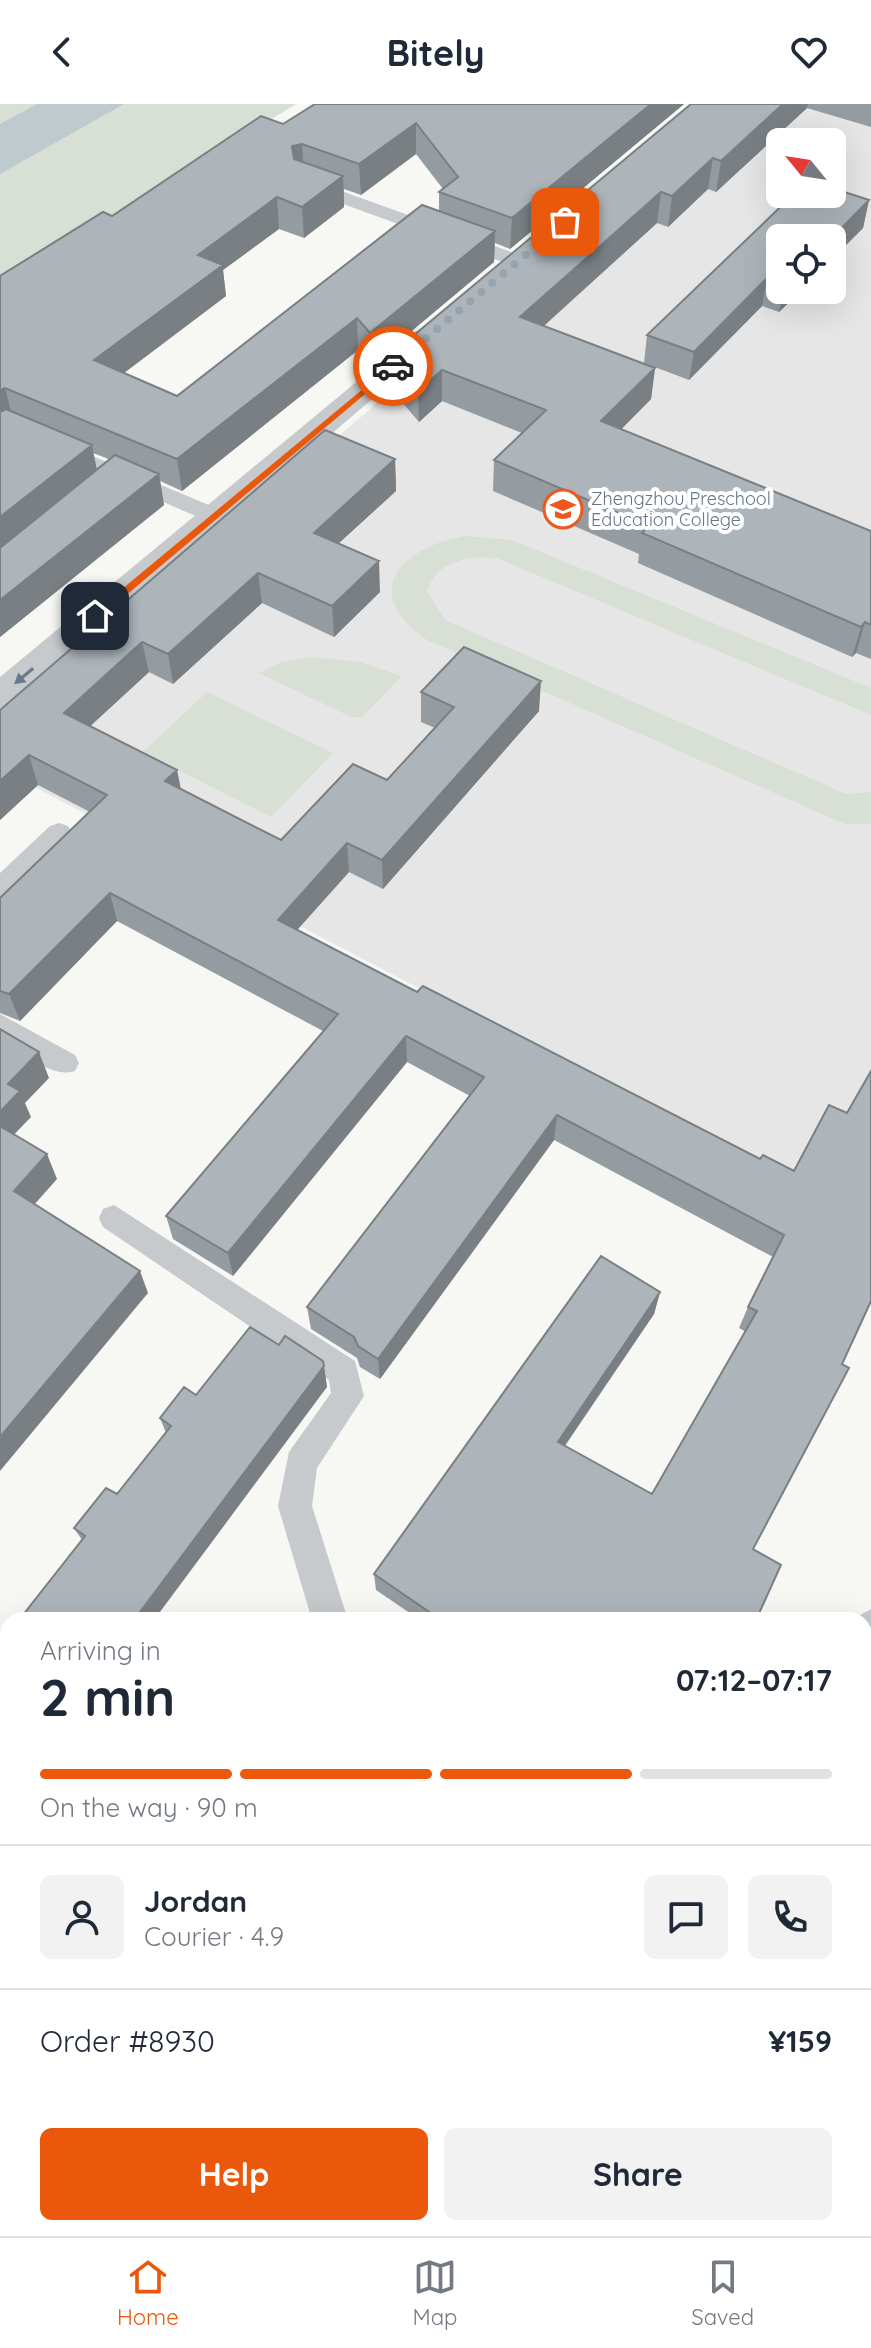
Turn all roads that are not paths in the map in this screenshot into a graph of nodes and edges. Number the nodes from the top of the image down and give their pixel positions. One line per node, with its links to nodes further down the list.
1 (303, 183): 2 (lane)
2 (530, 252): 3 (street)
3 (494, 282)
4 (457, 312): 8 (street)
5 (0, 437): 6 (lane)
6 (119, 474): 7 (lane); 8 (lane)
7 (95, 494)
8 (215, 516): 9 (street, one-way to 9)
9 (0, 696)
10 (59, 833): 11 (lane)
11 (0, 889)
12 (0, 1025): 13 (lane)
13 (65, 1063)
14 (114, 1218): 15 (lane)
15 (328, 1612)

